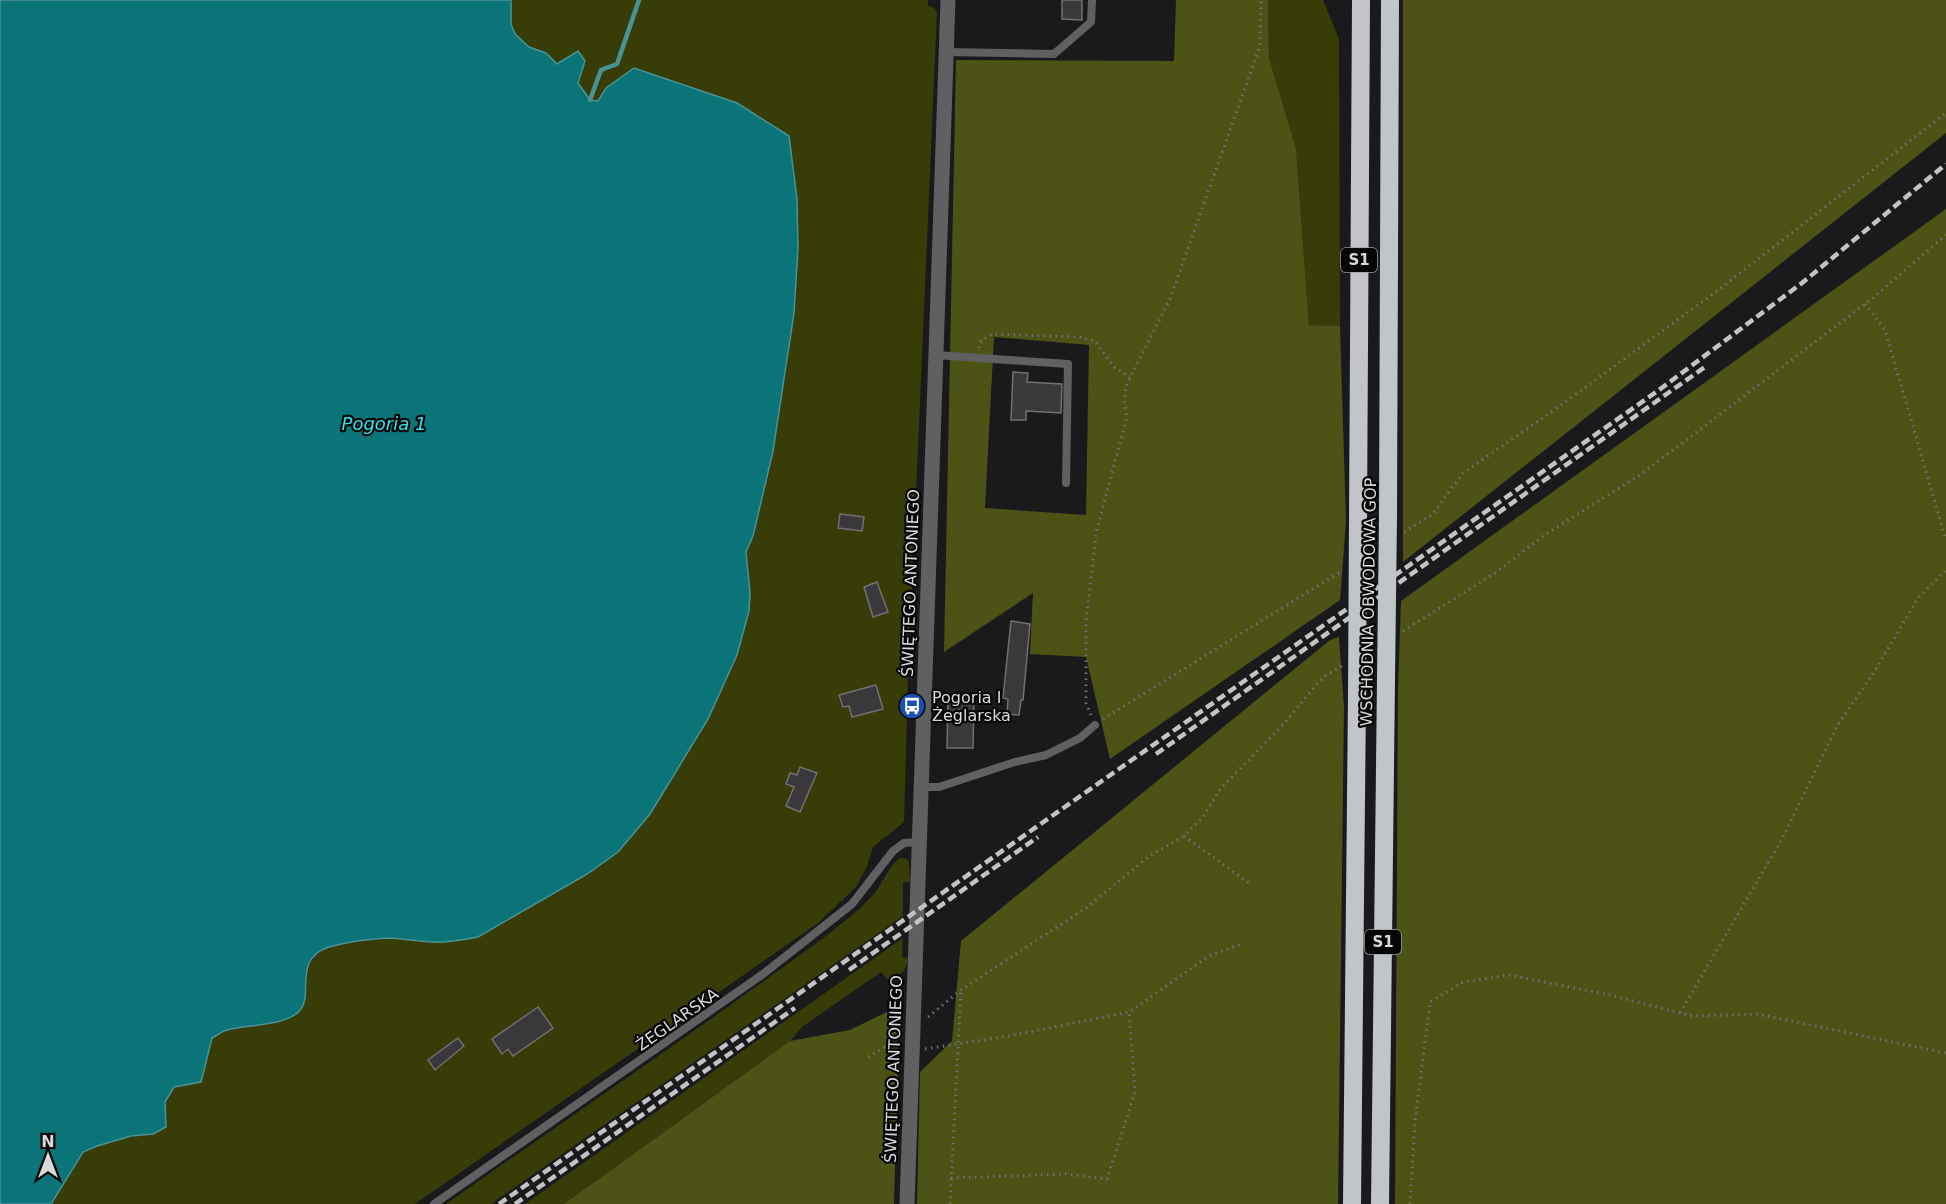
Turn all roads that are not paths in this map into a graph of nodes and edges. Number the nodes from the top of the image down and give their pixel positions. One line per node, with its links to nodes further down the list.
1 (948, 0): 5 (street, ŚWIĘTEGO ANTONIEGO)
2 (1092, 0): 5 (lane)
3 (1361, 0): 13 (highway, WSCHODNIA OBWODOWA GOP / S1, bridge)
4 (1390, 0): 14 (highway, WSCHODNIA OBWODOWA GOP / S1, bridge)
5 (946, 52): 6 (street, ŚWIĘTEGO ANTONIEGO)
6 (936, 355): 7 (lane); 9 (street, ŚWIĘTEGO ANTONIEGO)
7 (1066, 483)
8 (1095, 725): 9 (lane)
9 (920, 788): 10 (street, ŚWIĘTEGO ANTONIEGO)
10 (919, 842): 11 (lane, ŻEGLARSKA); 12 (street, ŚWIĘTEGO ANTONIEGO)
11 (434, 1204)
12 (907, 1204)
13 (1352, 1204)
14 (1380, 1204)

